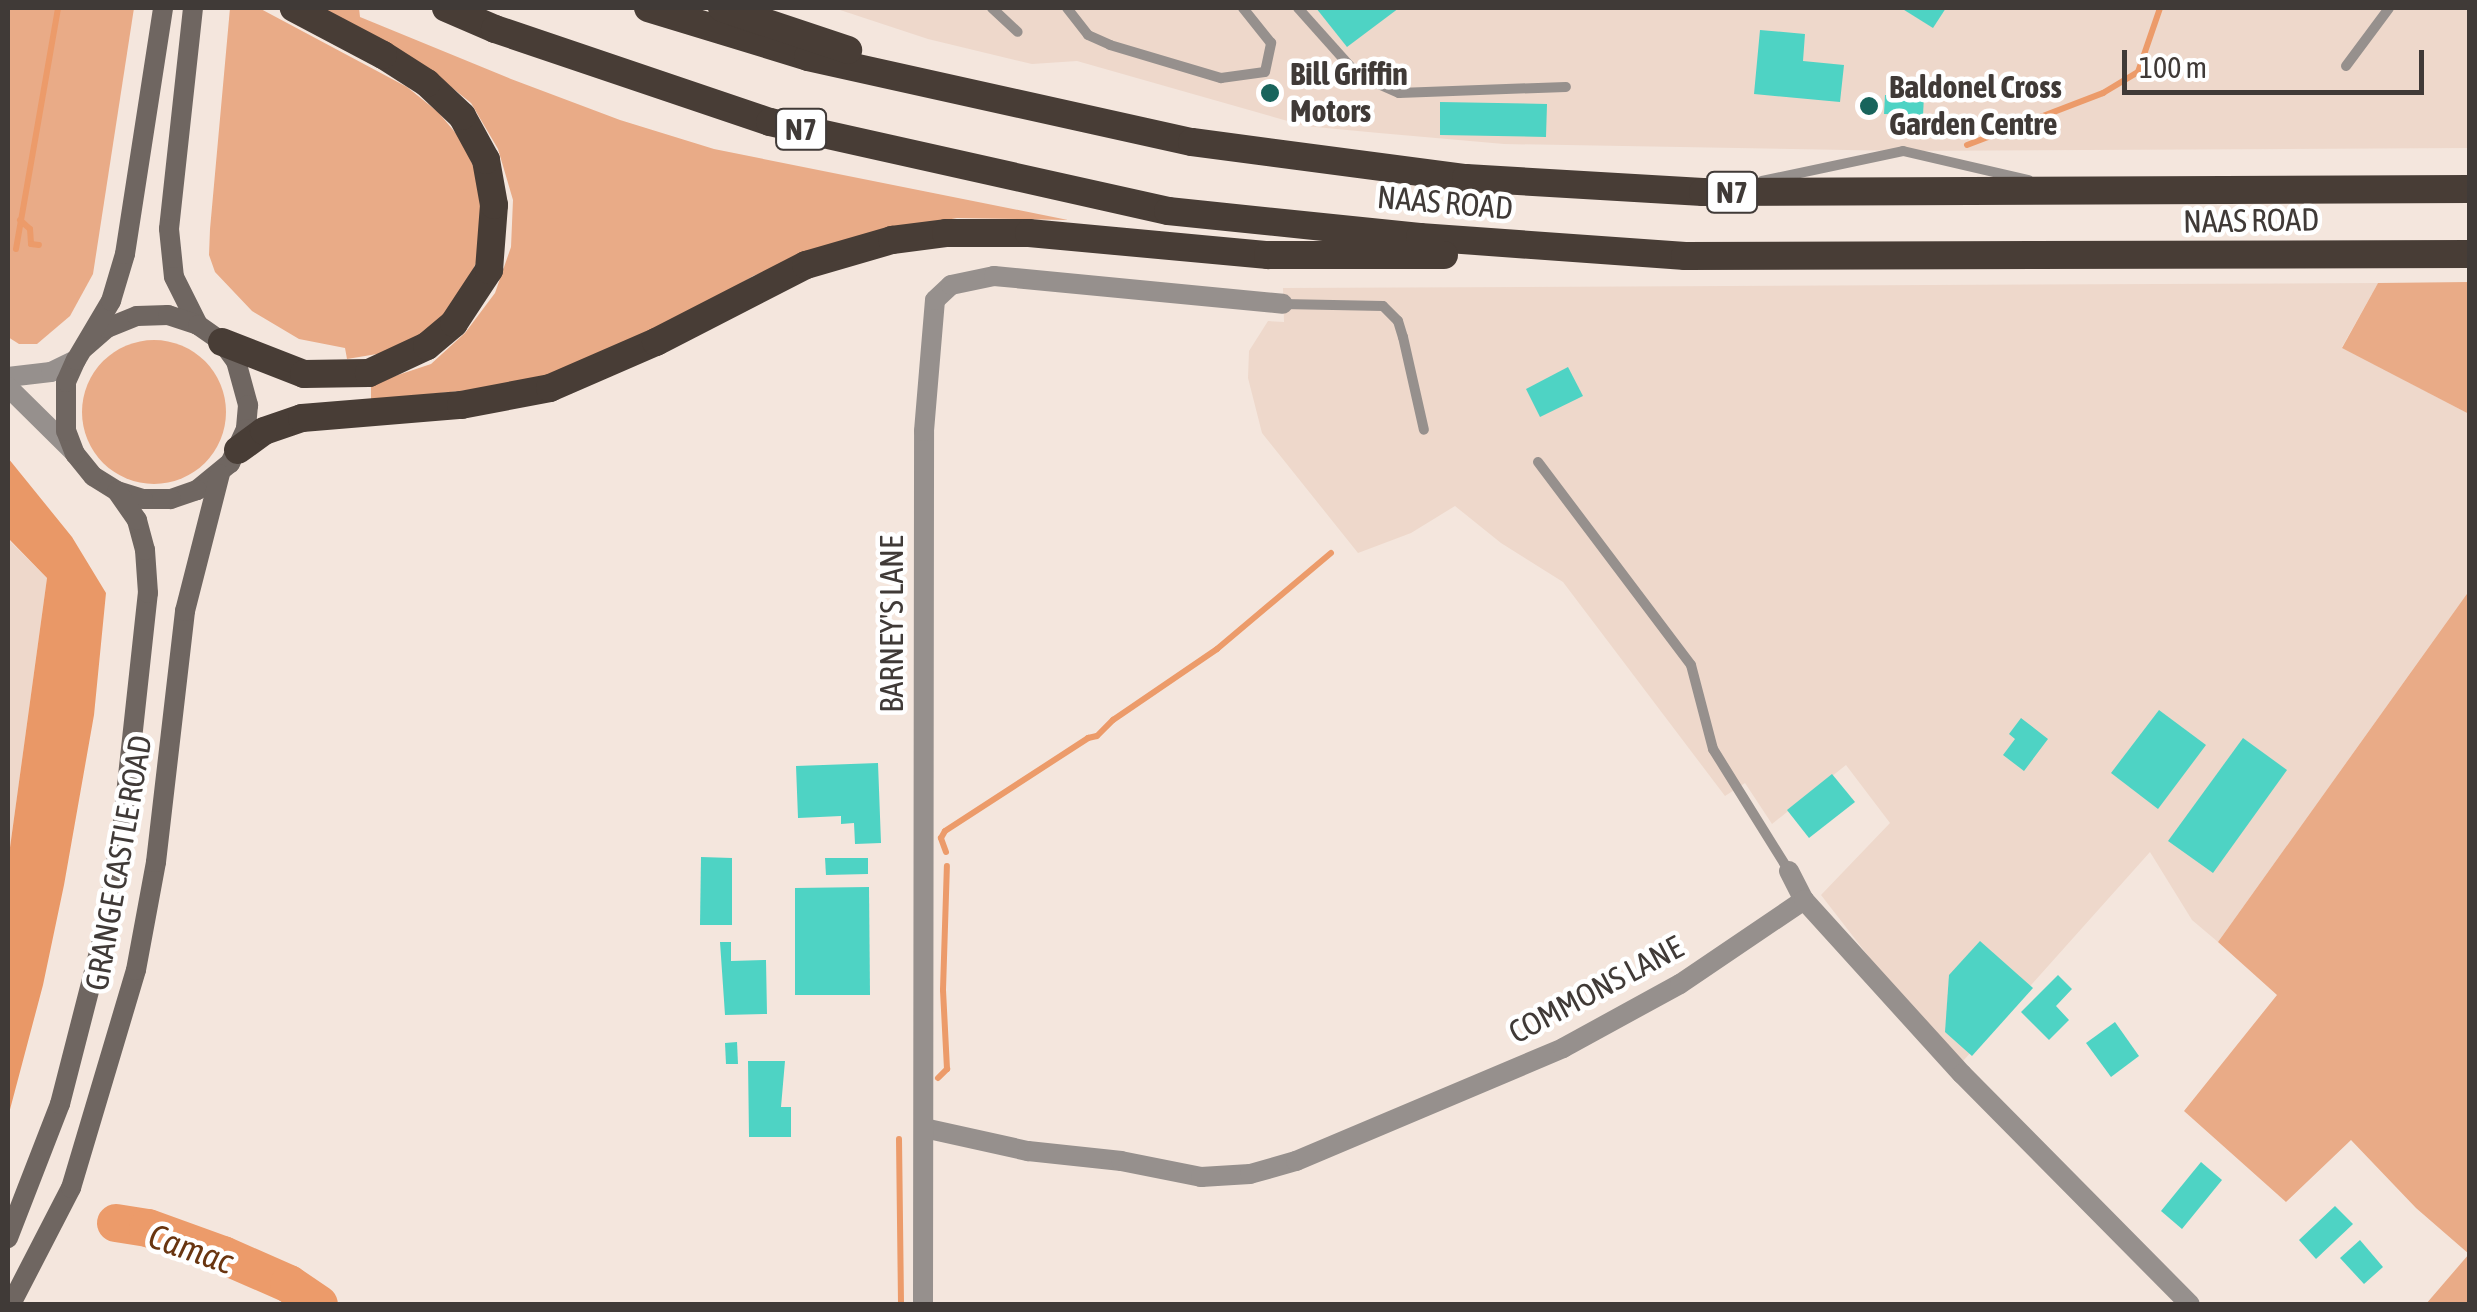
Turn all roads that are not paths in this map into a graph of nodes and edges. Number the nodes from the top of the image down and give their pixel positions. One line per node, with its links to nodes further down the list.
1 (164, 8): 24 (main road)
2 (294, 8): 23 (highway)
3 (446, 8): 20 (highway, NAAS ROAD / N7)
4 (648, 8): 15 (highway, NAAS ROAD / N7)
5 (722, 8): 15 (highway, N7)
6 (992, 8): 12 (lane)
7 (1067, 8): 8 (lane)
8 (1243, 8)
9 (1298, 8): 14 (lane)
10 (2390, 8): 13 (lane)
11 (192, 10): 22 (main road, GRANGE CASTLE ROAD)
12 (1018, 32)
13 (2346, 66)
14 (1566, 87)
15 (1002, 101): 17 (highway, NAAS ROAD / N7)
16 (2470, 189): 18 (highway, NAAS ROAD / N7)
17 (1702, 192): 18 (highway, NAAS ROAD / N7); 18 (lane)
18 (2070, 192)
19 (2470, 254): 20 (highway, NAAS ROAD / N7)
20 (1685, 256): 28 (highway, N7)
21 (1282, 304): 27 (lane); 35 (street, BARNEY'S LANE)
22 (198, 324): 23 (main road, GRANGE CASTLE ROAD); 24 (main road, GRANGE CASTLE ROAD)
23 (222, 342): 28 (main road, GRANGE CASTLE ROAD)
24 (80, 354): 25 (street); 29 (main road)
25 (8, 378)
26 (8, 387): 29 (street)
27 (1424, 430)
28 (238, 450): 31 (main road, GRANGE CASTLE ROAD)
29 (76, 454): 32 (main road, GRANGE CASTLE ROAD)
30 (1538, 462): 33 (lane)
31 (220, 474): 32 (main road, GRANGE CASTLE ROAD); 37 (main road, GRANGE CASTLE ROAD)
32 (117, 491): 36 (main road, GRANGE CASTLE ROAD)
33 (1789, 871): 34 (street)
34 (1804, 900): 35 (street, COMMONS LANE); 39 (street)
35 (924, 1128): 38 (street, BARNEY'S LANE)
36 (8, 1238)
37 (11, 1304)
38 (923, 1304)
39 (2190, 1304)

